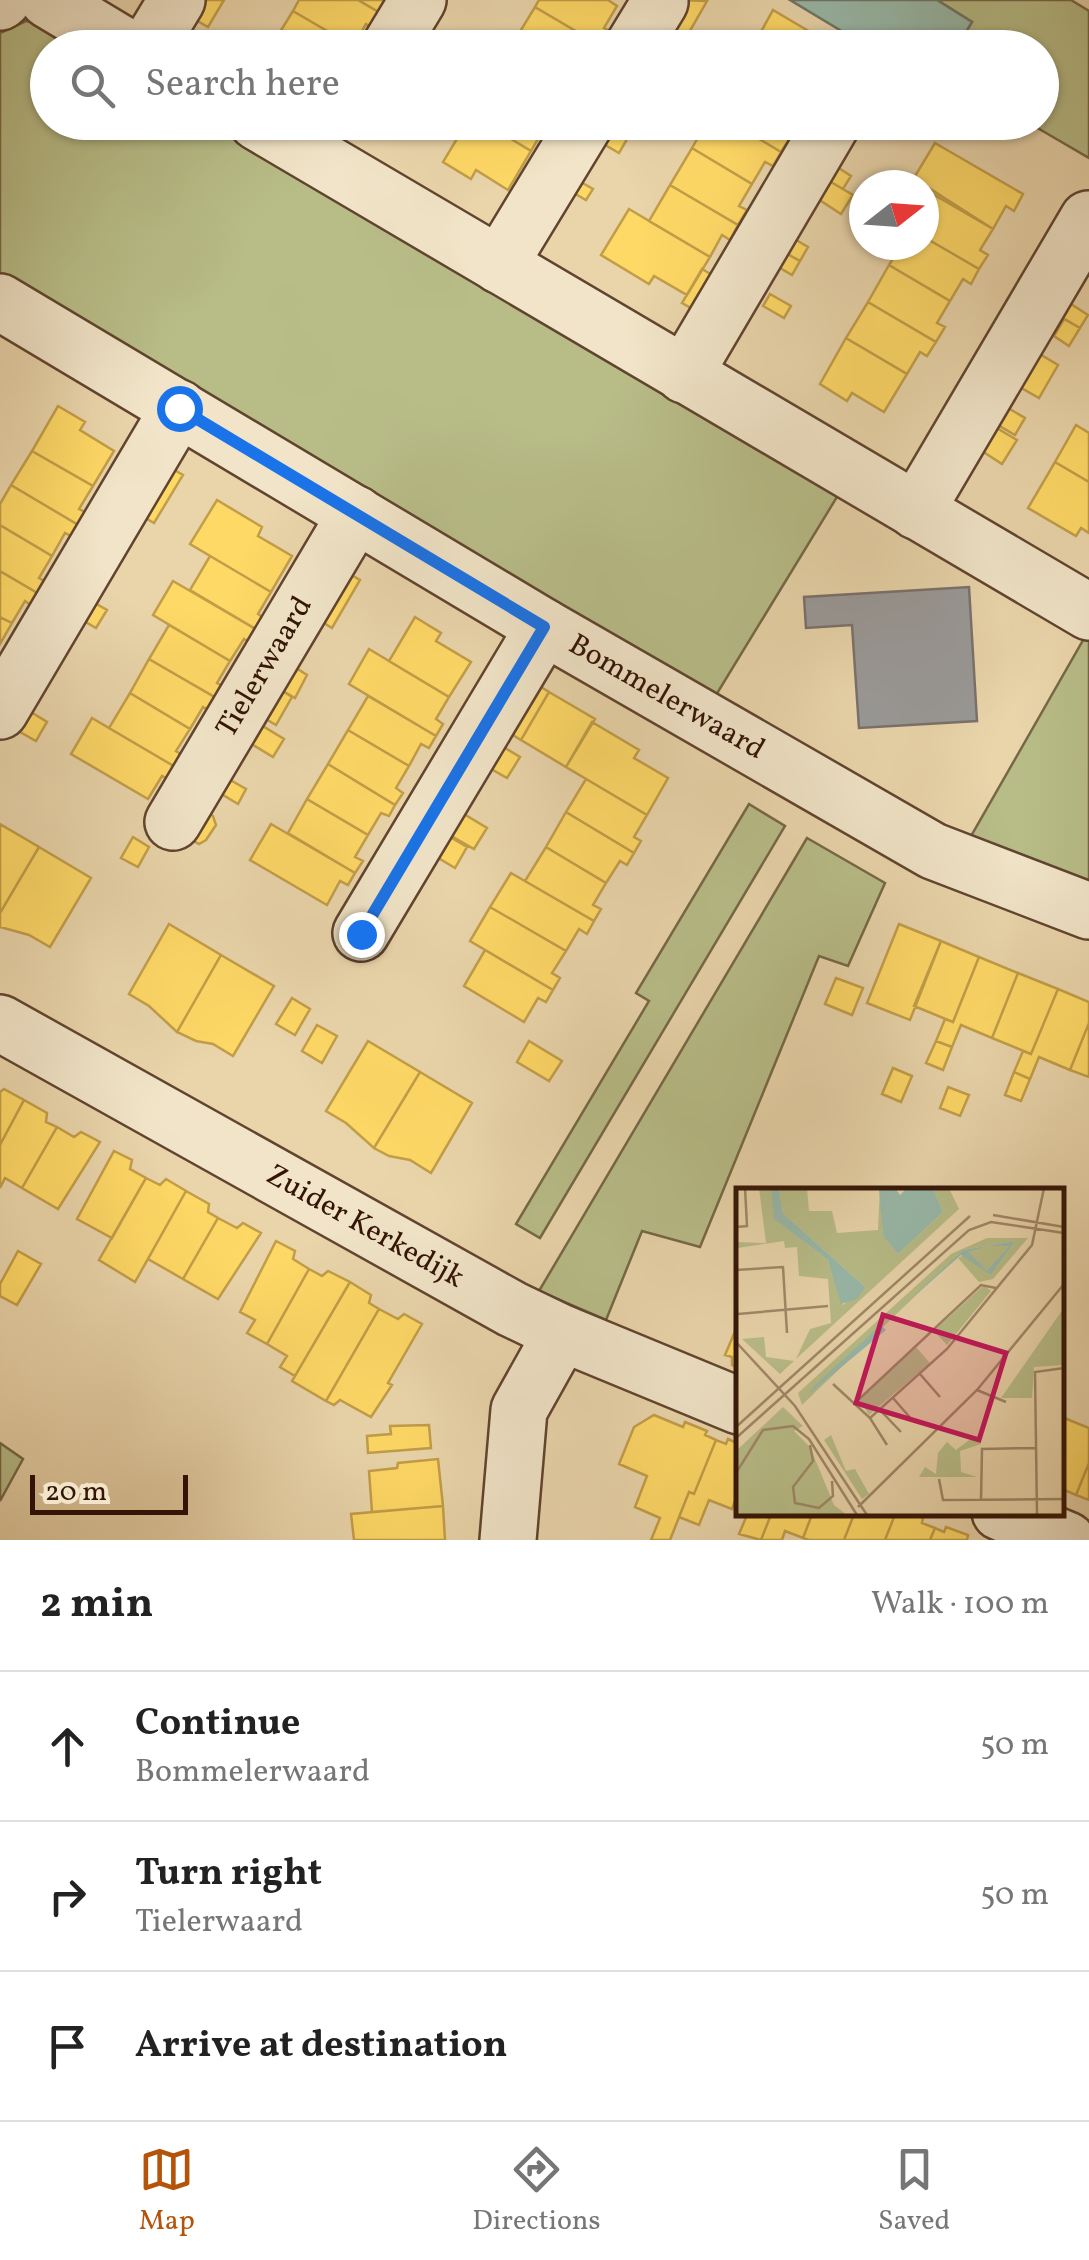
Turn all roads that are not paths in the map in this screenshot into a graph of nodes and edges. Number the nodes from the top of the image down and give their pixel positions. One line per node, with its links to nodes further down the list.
1 (48, 0): 4 (street)
2 (177, 0): 5 (street)
3 (418, 0): 6 (street)
4 (98, 30)
5 (159, 30)
6 (400, 30)
7 (575, 140): 11 (street)
8 (822, 140): 13 (street)
9 (332, 142): 11 (street)
10 (1088, 219): 15 (street)
11 (499, 266): 13 (street)
12 (0, 302): 14 (street, Bommelerwaard)
13 (684, 375): 15 (street)
14 (179, 408): 16 (street, Bommelerwaard); 19 (street)
15 (916, 511): 17 (street)
16 (356, 514): 18 (street, Bommelerwaard); 20 (street, Tielerwaard)
17 (1089, 612)
18 (544, 627): 21 (street, Bommelerwaard); 22 (street)
19 (0, 712)
20 (173, 822)
21 (1089, 911)
22 (361, 934)
23 (0, 1022): 24 (street, Zuider Kerkedijk)
24 (562, 1334): 25 (street, Zuider Kerkedijk); 27 (street)
25 (736, 1405)
26 (1007, 1515): 28 (street)
27 (508, 1540)
28 (1068, 1540)

